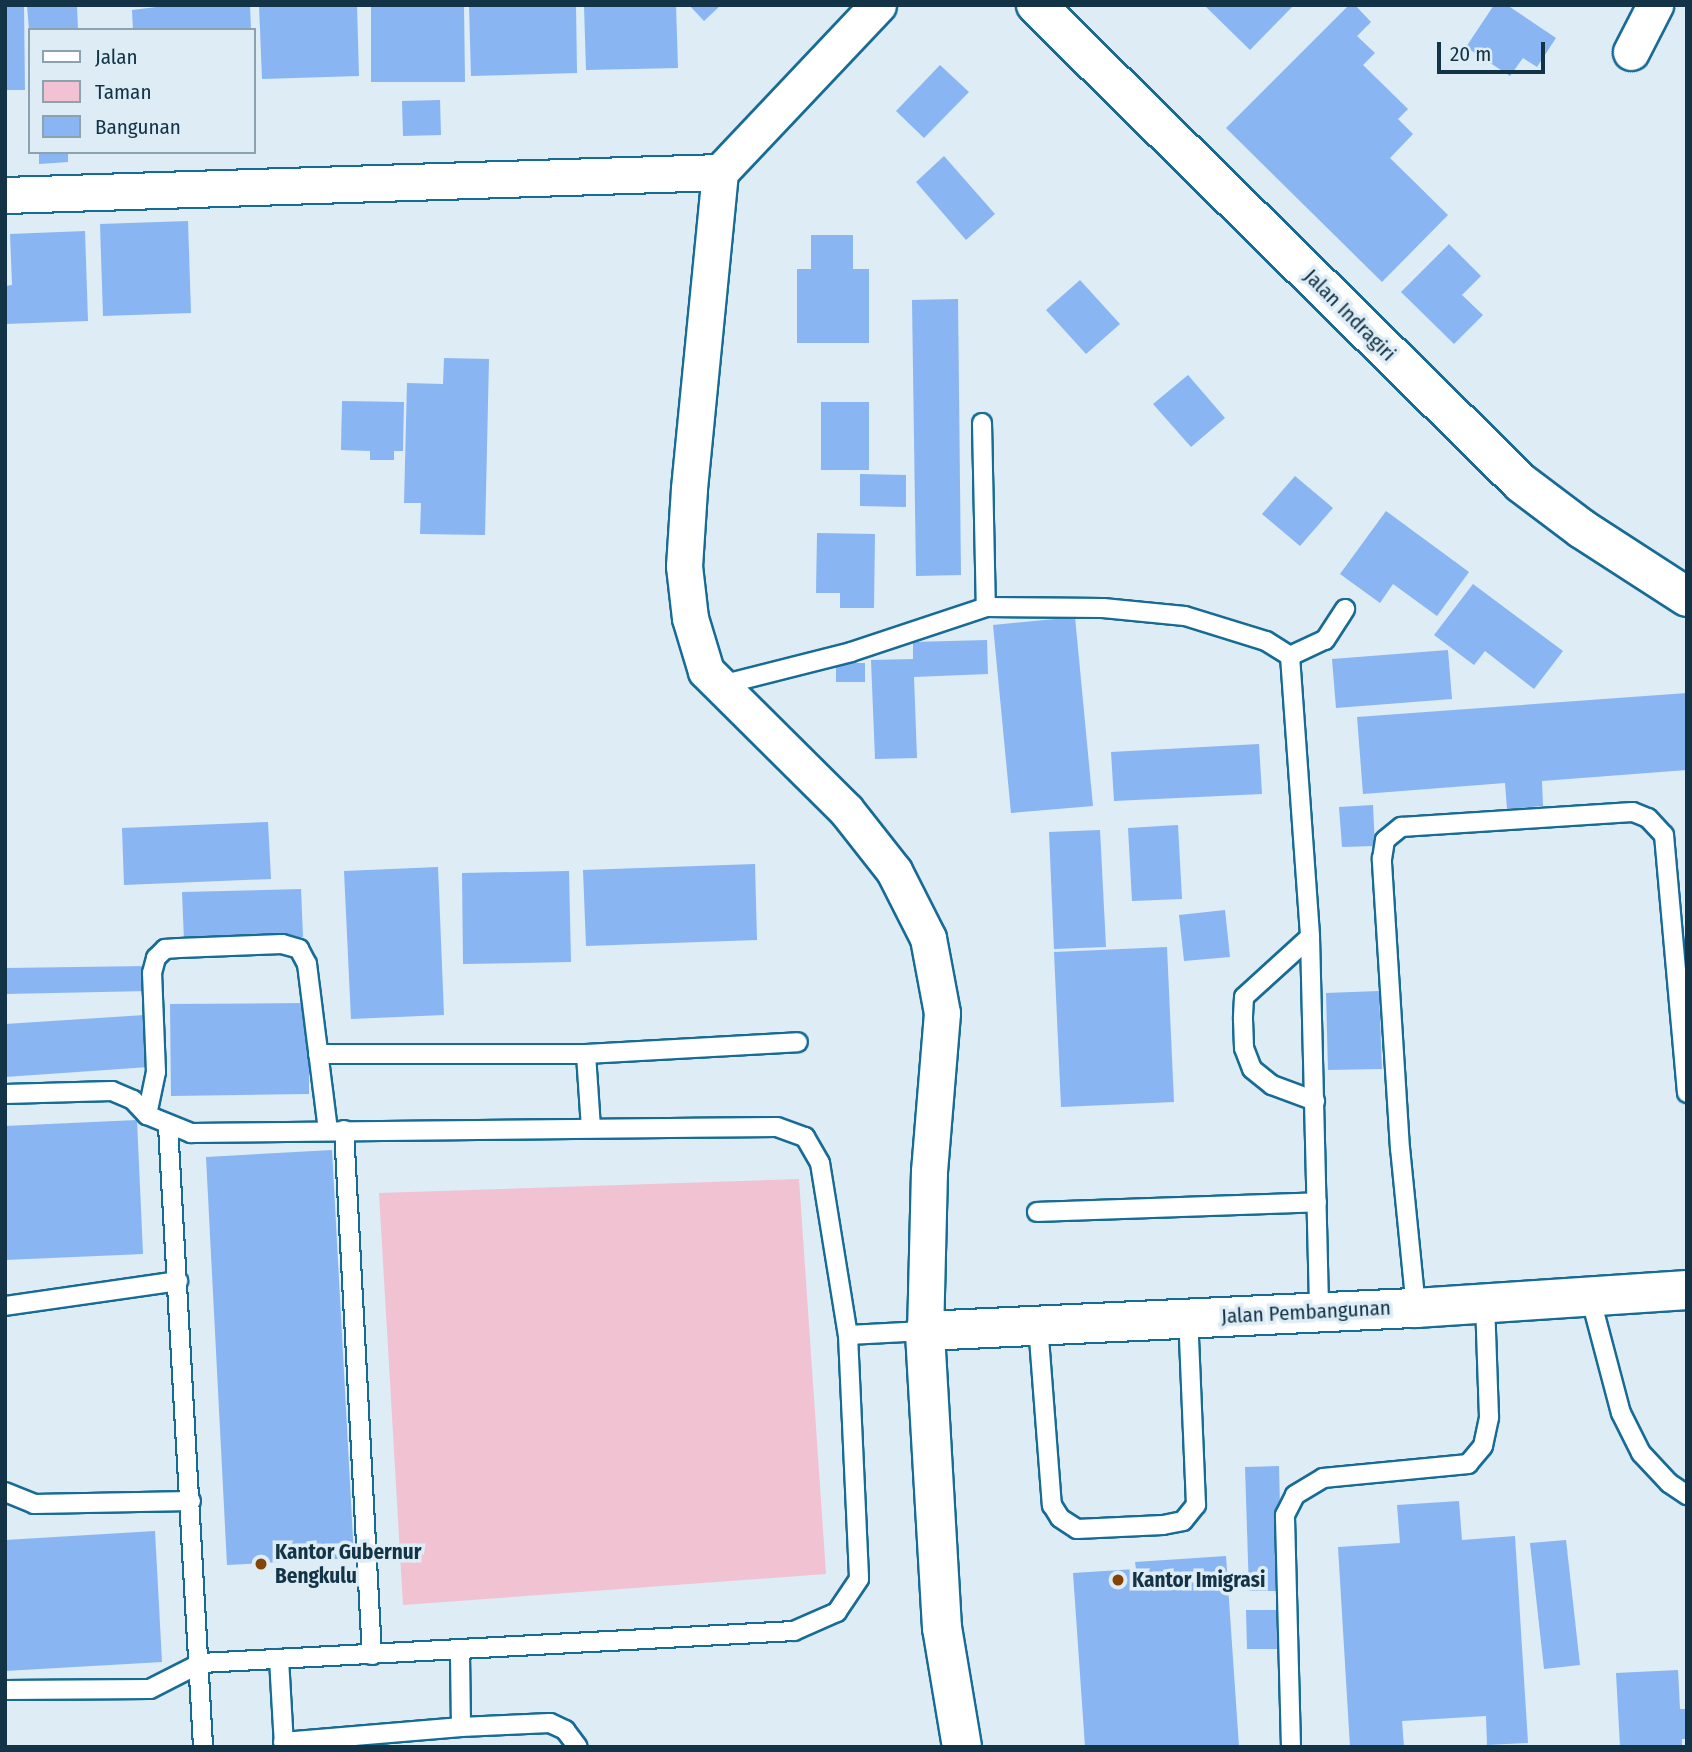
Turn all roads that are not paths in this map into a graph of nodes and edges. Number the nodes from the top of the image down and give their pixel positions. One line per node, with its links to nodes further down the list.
1 (878, 5): 5 (street)
2 (1036, 5): 8 (street, Jalan Indragiri)
3 (1655, 5): 4 (street)
4 (1631, 52)
5 (720, 172): 6 (street); 12 (street)
6 (5, 195)
7 (982, 423): 9 (lane)
8 (1687, 597)
9 (986, 607): 11 (lane); 12 (lane)
10 (1345, 609): 11 (lane)
11 (1290, 656): 13 (lane)
12 (717, 686): 35 (street)
13 (1310, 937): 19 (lane); 19 (lane)
14 (798, 1042): 16 (lane)
15 (318, 1054): 16 (lane); 20 (lane); 23 (lane)
16 (586, 1054): 22 (lane)
17 (1687, 1093): 31 (lane)
18 (5, 1094): 20 (lane)
19 (1315, 1101): 24 (lane)
20 (147, 1115): 21 (lane)
21 (169, 1126): 23 (lane); 26 (lane)
22 (591, 1128): 23 (lane); 36 (lane)
23 (336, 1130): 41 (lane)
24 (1317, 1202): 25 (lane); 32 (lane)
25 (1037, 1212)
26 (178, 1281): 30 (lane); 39 (lane)
27 (1687, 1290): 28 (street, Jalan Pembangunan)
28 (1590, 1296): 29 (street, Jalan Pembangunan); 38 (lane)
29 (1485, 1304): 31 (street, Jalan Pembangunan); 50 (lane)
30 (5, 1306)
31 (1416, 1308): 32 (street, Jalan Pembangunan)
32 (1319, 1310): 33 (street, Jalan Pembangunan)
33 (1188, 1318): 34 (street, Jalan Pembangunan); 34 (lane)
34 (1038, 1325): 35 (street, Jalan Pembangunan)
35 (925, 1331): 36 (lane); 49 (street)
36 (848, 1335): 40 (lane)
37 (5, 1492): 39 (lane)
38 (1687, 1495)
39 (191, 1501): 43 (lane)
40 (460, 1651): 41 (lane); 45 (lane)
41 (372, 1655): 42 (lane)
42 (279, 1659): 43 (lane); 46 (lane)
43 (201, 1663): 44 (lane); 47 (lane)
44 (5, 1690)
45 (461, 1727): 46 (lane); 48 (lane)
46 (284, 1744)
47 (203, 1747)
48 (578, 1747)
49 (961, 1747)
50 (1291, 1747)

